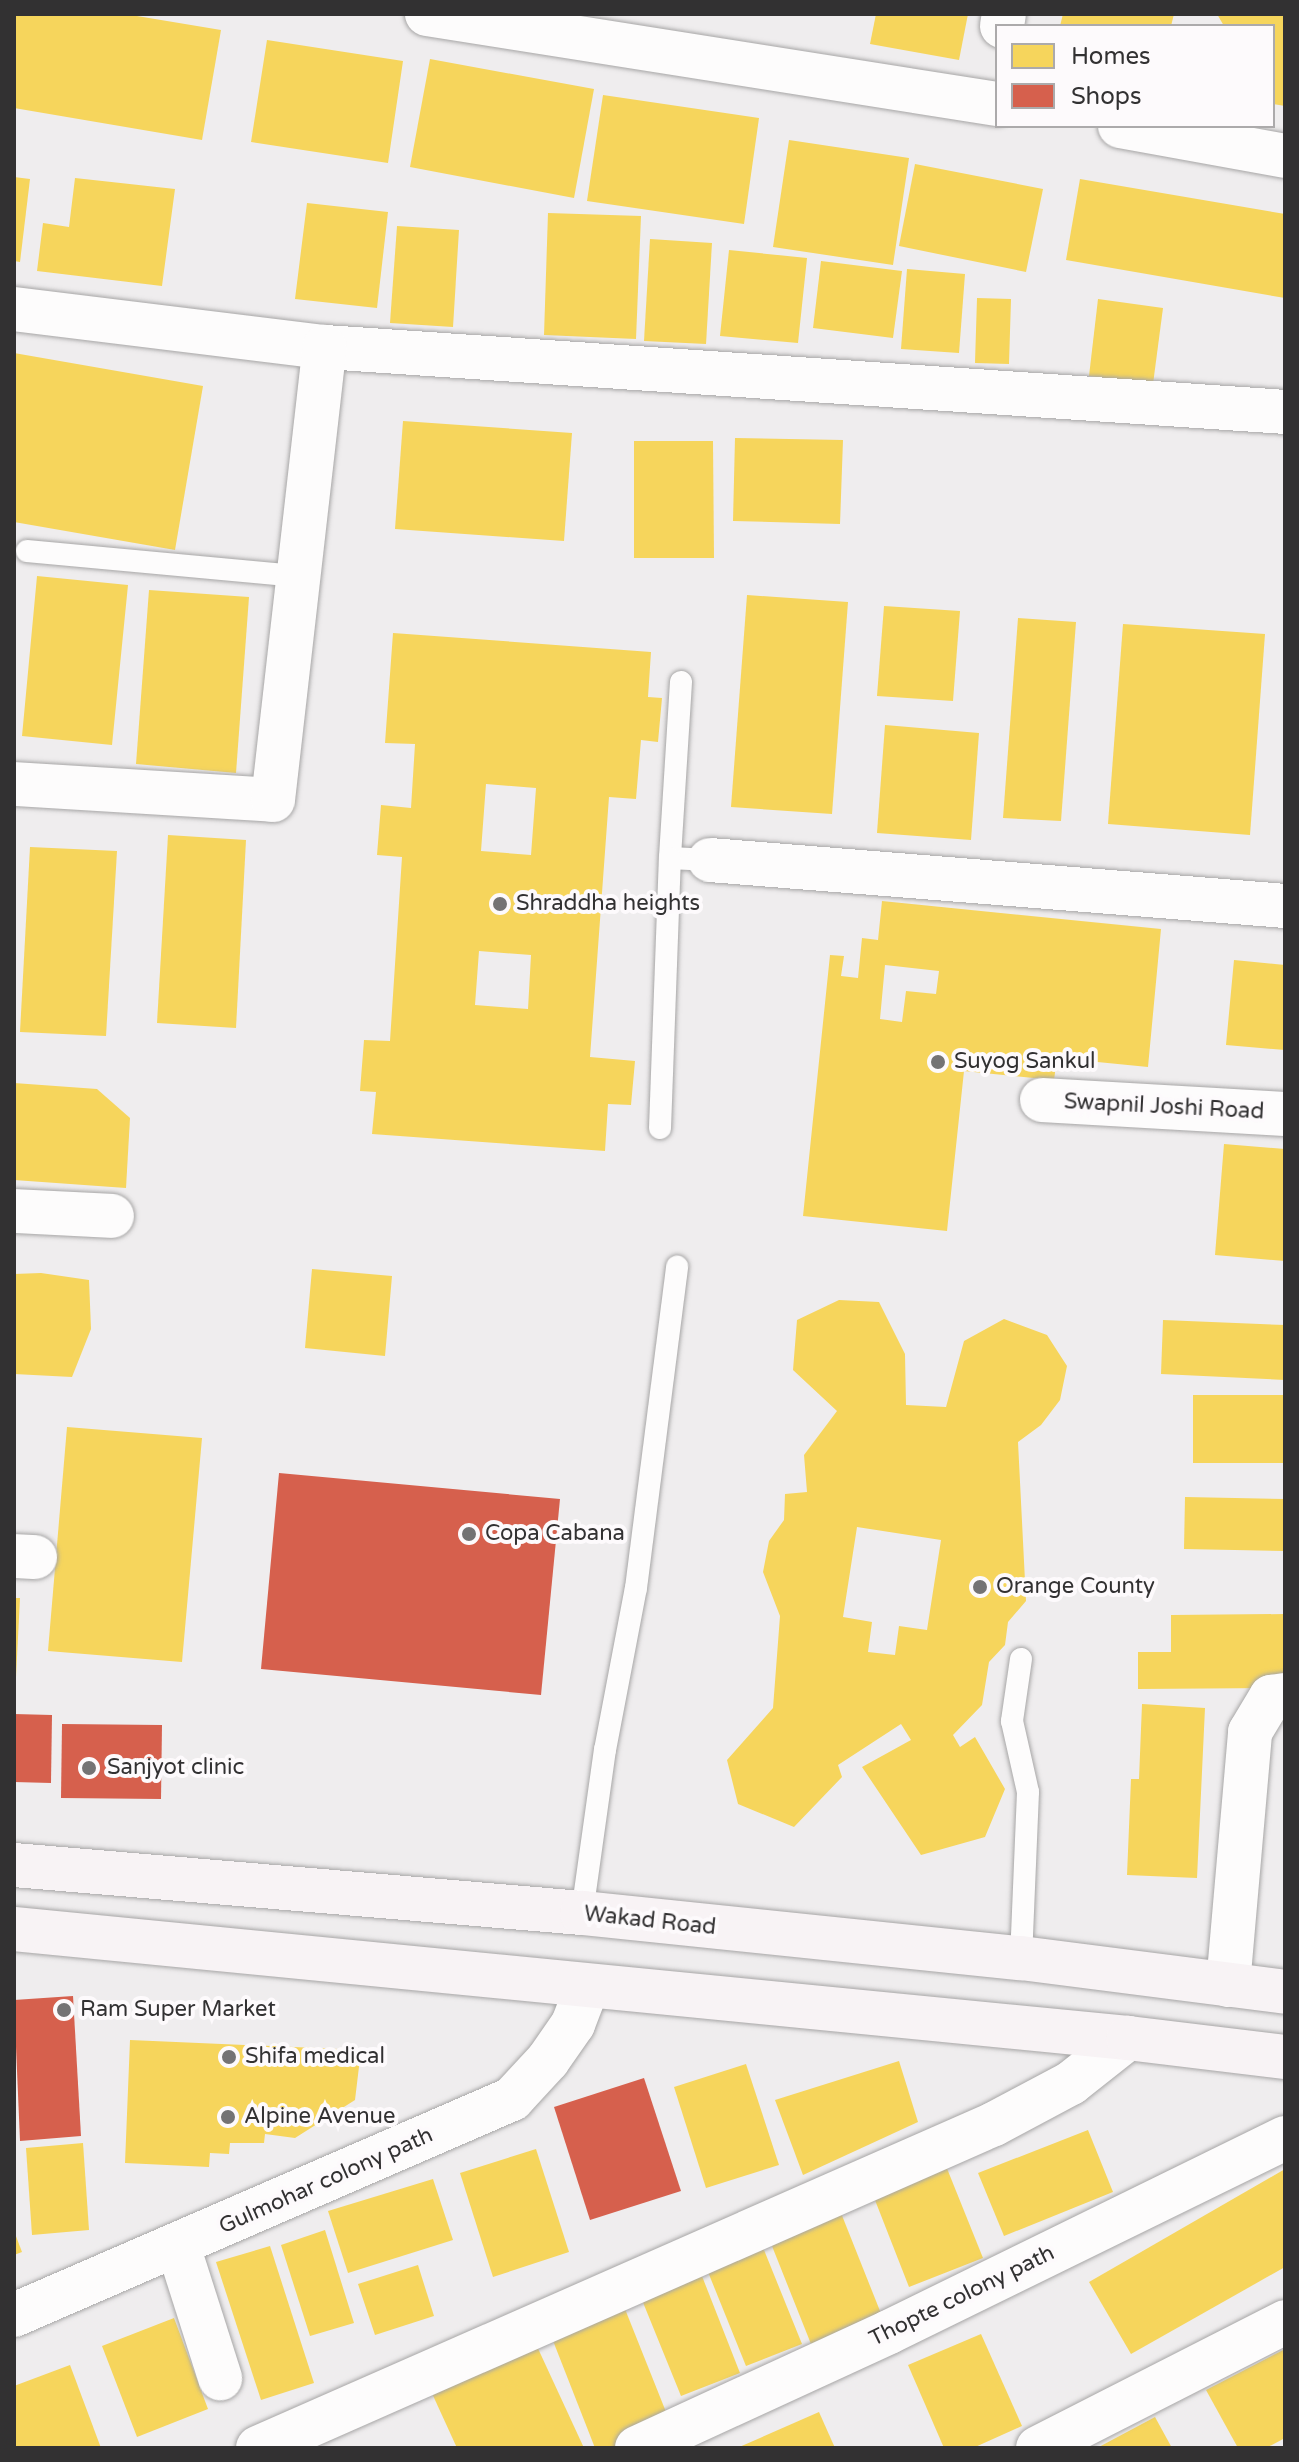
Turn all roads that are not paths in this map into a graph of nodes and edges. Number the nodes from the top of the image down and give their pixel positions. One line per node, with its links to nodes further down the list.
1 (427, 14): 2 (street)
2 (995, 104)
3 (1131, 128): 4 (street)
4 (1285, 156)
5 (14, 309): 6 (street)
6 (325, 347): 7 (street); 9 (street)
7 (1285, 412)
8 (27, 551): 9 (lane)
9 (298, 576): 11 (street)
10 (681, 682): 12 (lane)
11 (14, 784)
12 (690, 859): 13 (street); 16 (lane)
13 (1285, 906)
14 (1042, 1100): 15 (street, Swapnil Joshi Road)
15 (1285, 1114)
16 (660, 1128)
17 (14, 1211): 18 (street)
18 (112, 1216)
19 (677, 1267): 23 (lane)
20 (1021, 1659): 25 (lane)
21 (1285, 1695): 26 (street)
22 (14, 1865): 23 (main road, Wakad Road)
23 (582, 1913): 25 (main road, Wakad Road)
24 (14, 1929): 27 (main road)
25 (1021, 1958): 26 (main road, Wakad Road)
26 (1228, 1985): 28 (main road, Wakad Road)
27 (587, 1987): 29 (main road); 32 (street, Gulmohar colony path)
28 (1285, 1992)
29 (1128, 2038): 30 (main road); 36 (street)
30 (1285, 2057)
31 (1285, 2138): 37 (street, Thopte colony path)
32 (178, 2246): 33 (street, Gulmohar colony path); 35 (street)
33 (14, 2315)
34 (1285, 2322): 38 (street)
35 (220, 2378)
36 (258, 2448)
37 (637, 2448)
38 (1038, 2448)

